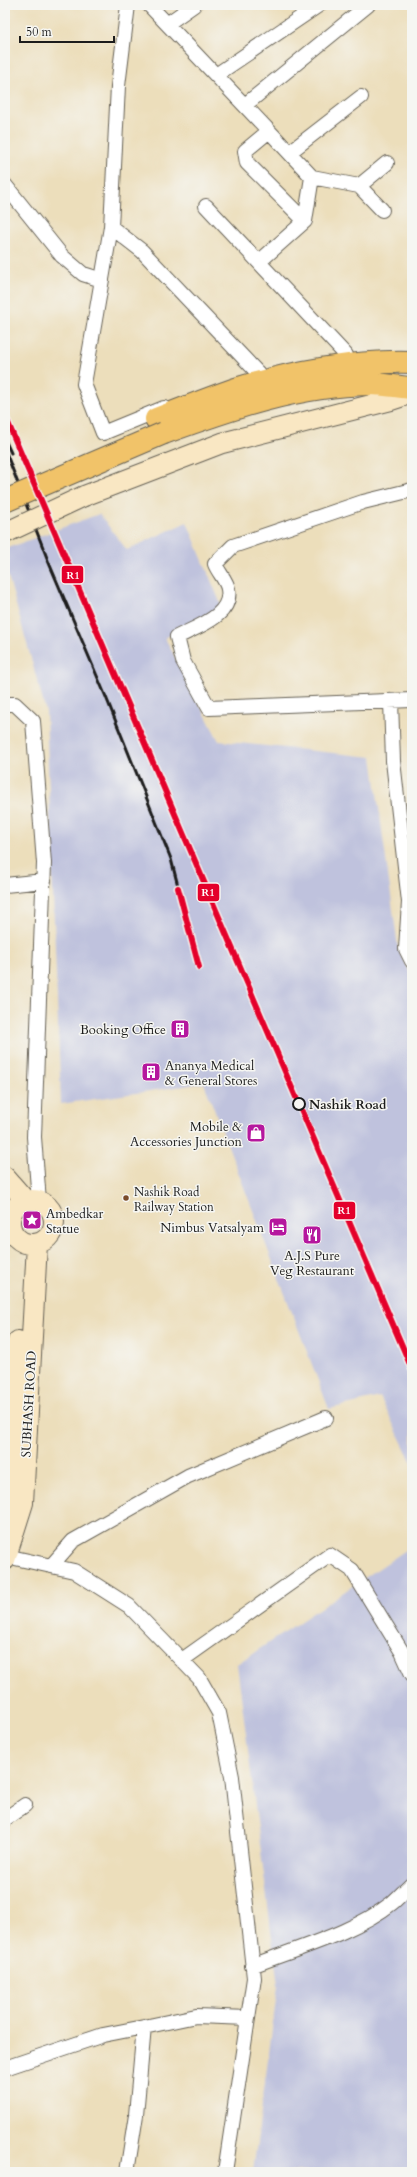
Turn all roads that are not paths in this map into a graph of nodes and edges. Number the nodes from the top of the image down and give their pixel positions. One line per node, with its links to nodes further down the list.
1 (128, 5): 19 (street)
2 (149, 5): 6 (street)
3 (194, 5): 6 (street)
4 (319, 5): 7 (street)
5 (368, 5): 9 (street)
6 (167, 24): 7 (street)
7 (216, 75): 9 (street)
8 (361, 97): 11 (street)
9 (245, 105): 10 (street)
10 (270, 131): 11 (street); 18 (street)
11 (290, 152): 13 (street)
12 (387, 164): 15 (street)
13 (312, 177): 15 (street); 18 (street)
14 (5, 185): 21 (street)
15 (359, 186): 17 (street)
16 (206, 206): 20 (street)
17 (382, 210)
18 (305, 220): 20 (street)
19 (111, 227): 21 (street); 25 (street)
20 (259, 262): 22 (street)
21 (102, 280): 25 (street)
22 (346, 355): 23 (street); 25 (street)
23 (412, 355)
24 (412, 362): 28 (highway)
25 (258, 373)
26 (412, 388): 28 (highway)
27 (412, 393): 32 (main road, bridge)
28 (160, 426): 29 (highway); 31 (highway, bridge)
29 (5, 486)
30 (412, 490): 34 (street)
31 (5, 501)
32 (5, 533)
33 (412, 700): 34 (street)
34 (391, 701): 38 (street)
35 (5, 704): 36 (street)
36 (44, 881): 37 (street); 41 (street)
37 (5, 885)
38 (411, 902): 39 (street)
39 (412, 961)
40 (5, 1177): 41 (main road)
41 (20, 1206): 42 (main road); 42 (main road)
42 (31, 1244): 43 (main road, SUBHASH ROAD); 47 (main road, SUBHASH ROAD)
43 (9, 1418): 45 (main road, SUBHASH ROAD)
44 (326, 1418): 48 (street)
45 (8, 1451): 46 (main road, SUBHASH ROAD)
46 (5, 1506)
47 (6, 1558): 48 (street)
48 (51, 1566): 49 (street)
49 (182, 1660): 50 (street); 54 (street)
50 (412, 1674)
51 (25, 1805): 52 (street)
52 (5, 1820)
53 (412, 1884): 54 (street)
54 (252, 1966): 55 (street)
55 (248, 2018): 56 (street); 59 (street)
56 (144, 2027): 57 (street); 58 (street)
57 (5, 2068)
58 (127, 2172)
59 (224, 2172)

